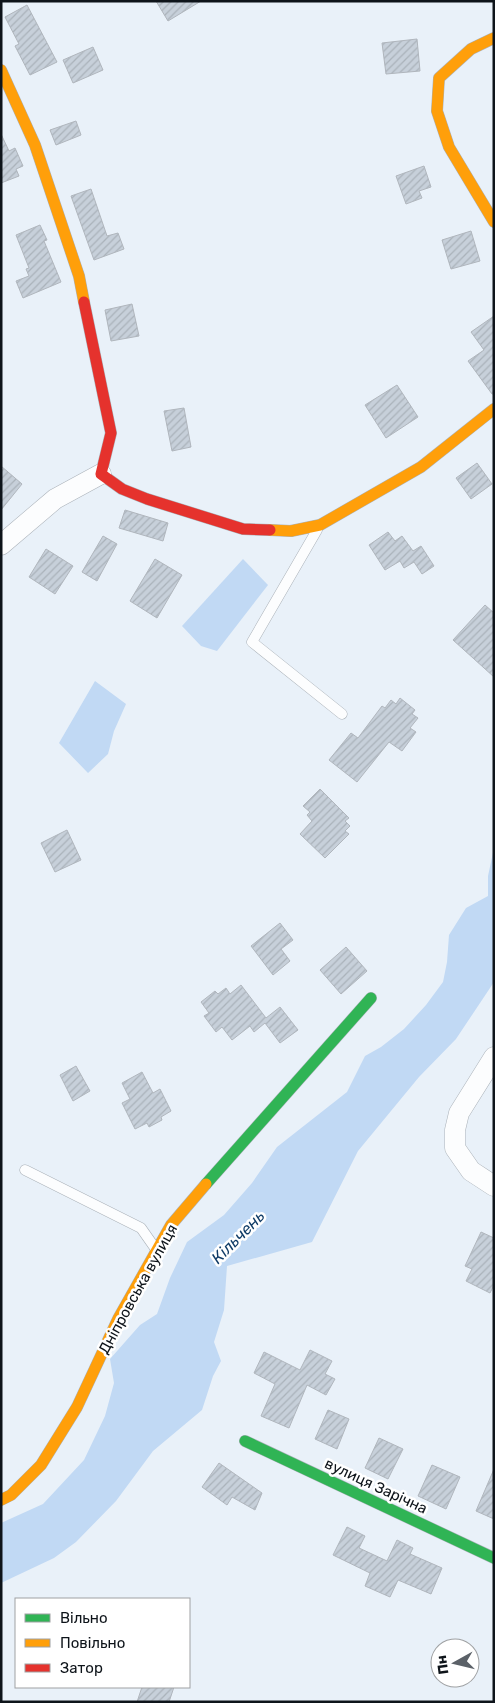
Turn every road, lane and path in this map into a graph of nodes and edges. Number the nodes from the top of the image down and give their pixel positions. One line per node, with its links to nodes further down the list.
1 (494, 38): 3 (street)
2 (1, 70): 5 (street)
3 (494, 222)
4 (494, 409): 6 (street)
5 (101, 474): 6 (street); 7 (street)
6 (320, 525): 8 (lane)
7 (1, 545)
8 (342, 714)
9 (371, 998): 13 (street, Дніпровська вулиця)
10 (494, 1057): 12 (street)
11 (24, 1170): 13 (lane)
12 (494, 1186)
13 (158, 1251): 15 (street, Дніпровська вулиця)
14 (245, 1441): 16 (street, вулиця Зарічна)
15 (1, 1500)
16 (494, 1558)

